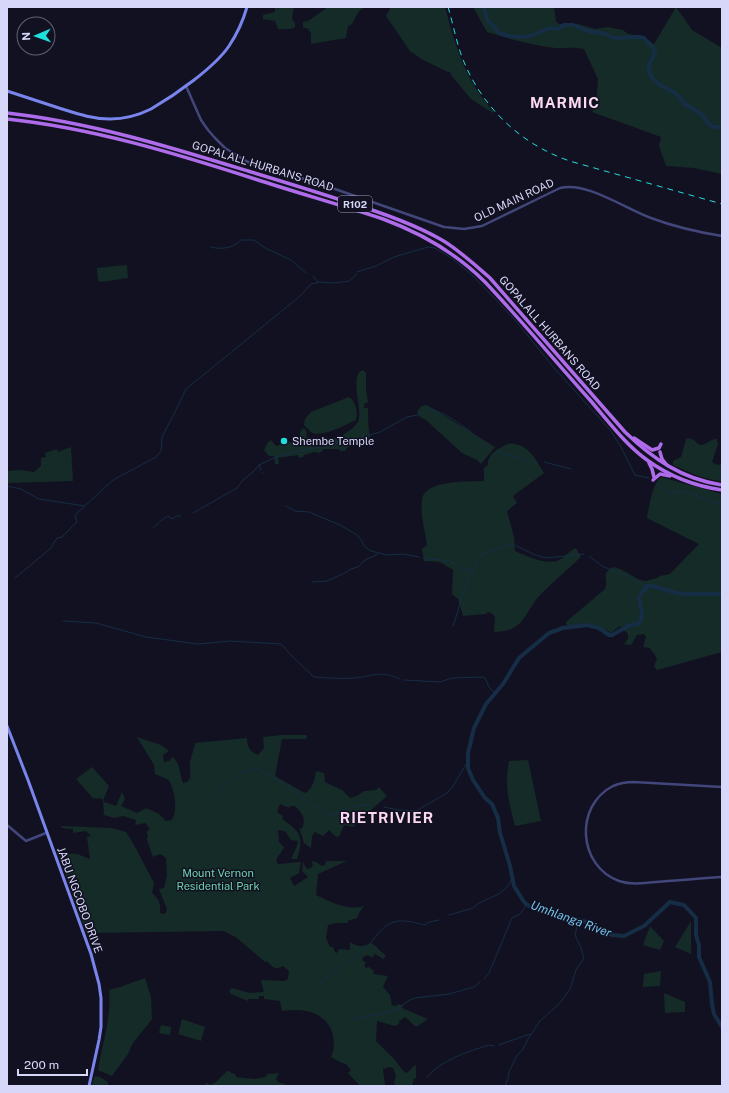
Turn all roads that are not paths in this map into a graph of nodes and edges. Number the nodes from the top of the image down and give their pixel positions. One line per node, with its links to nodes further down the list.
1 (247, 7): 2 (main road)
2 (186, 86): 3 (main road); 6 (street, OLD MAIN ROAD)
3 (7, 91)
4 (7, 113): 7 (main road, GOPALALL HURBANS ROAD / R102)
5 (7, 119): 10 (main road, GOPALALL HURBANS ROAD / R102)
6 (722, 236)
7 (625, 432): 8 (main road); 11 (main road, GOPALALL HURBANS ROAD / R102)
8 (661, 444)
9 (660, 452): 11 (main road)
10 (644, 457): 12 (main road, GOPALALL HURBANS ROAD / R102); 12 (main road)
11 (667, 465): 13 (main road, GOPALALL HURBANS ROAD / R102)
12 (679, 479): 14 (main road, GOPALALL HURBANS ROAD / R102)
13 (722, 485)
14 (722, 490)
15 (7, 726): 18 (main road, JABU NGCOBO DRIVE)
16 (722, 787): 19 (street)
17 (7, 825): 18 (street)
18 (46, 833): 20 (main road, JABU NGCOBO DRIVE)
19 (722, 876)
20 (88, 1086)

